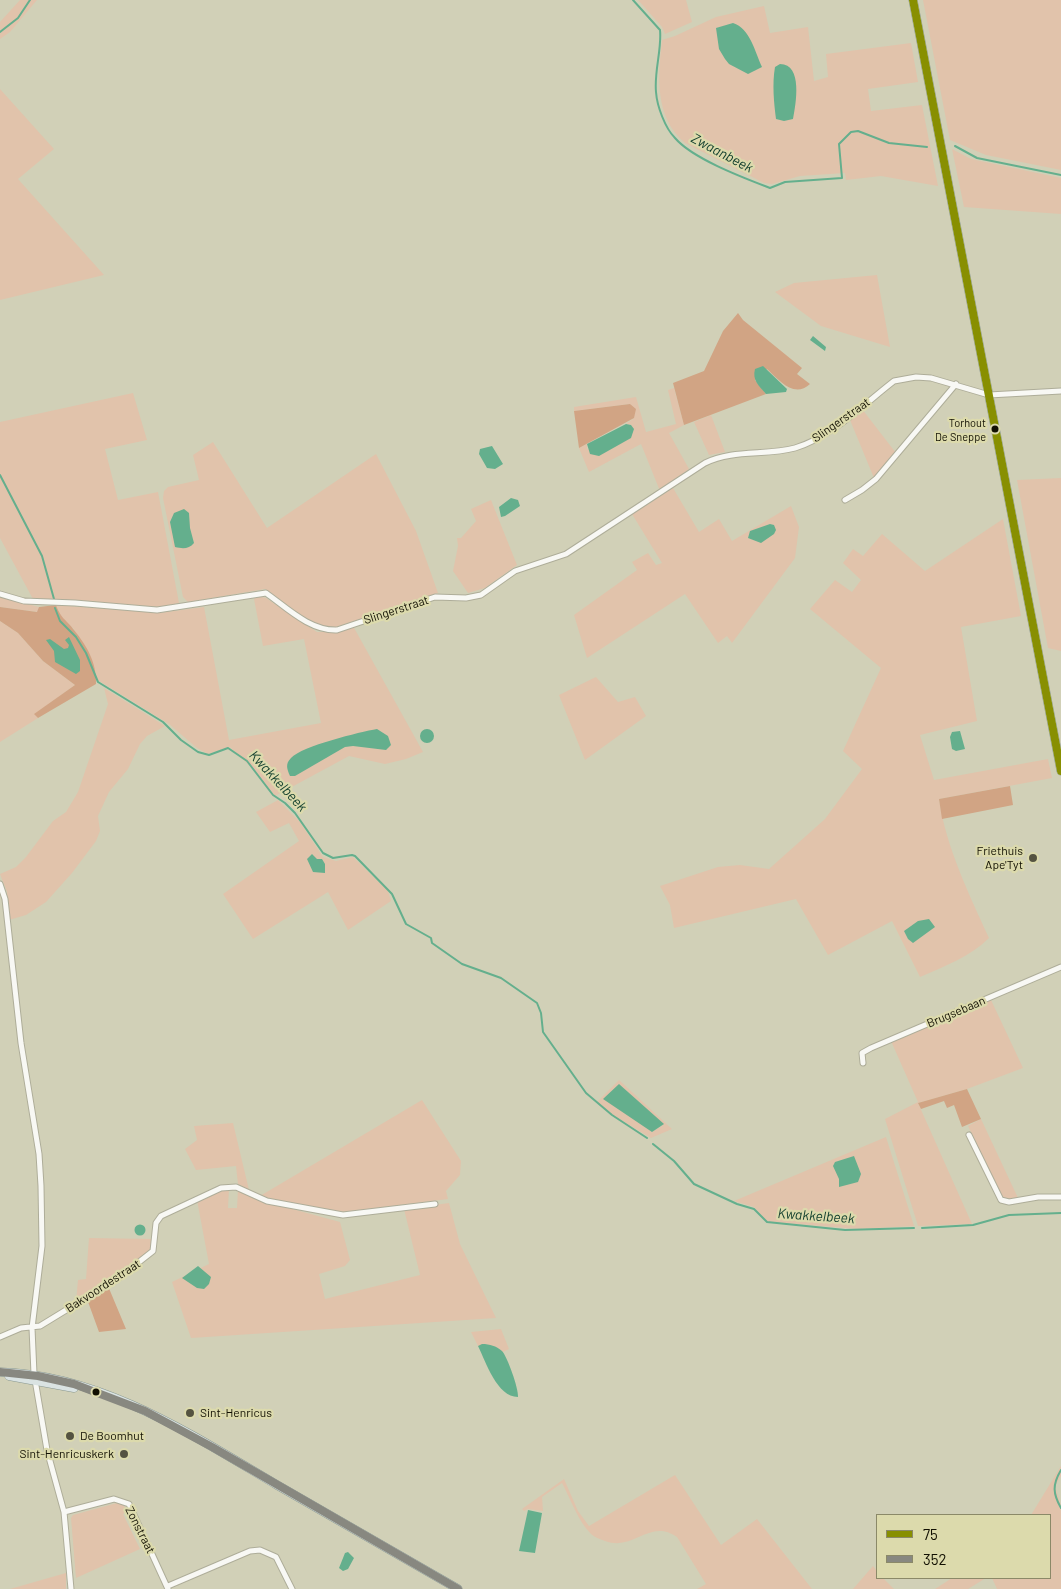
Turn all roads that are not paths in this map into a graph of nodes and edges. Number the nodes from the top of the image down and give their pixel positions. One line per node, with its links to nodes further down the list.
1 (913, 0): 4 (main road)
2 (956, 384): 4 (street, Slingerstraat); 5 (street); 6 (street, Slingerstraat)
3 (1061, 391): 4 (street)
4 (989, 395): 7 (main road)
5 (845, 500)
6 (0, 594)
7 (1061, 771)
8 (0, 884): 14 (street)
9 (1061, 967): 10 (street, Brugsebaan)
10 (864, 1063)
11 (969, 1135): 12 (street)
12 (1061, 1197)
13 (435, 1204): 14 (street, Bakvoordestraat)
14 (32, 1328): 15 (street, Bakvoordestraat); 17 (street)
15 (0, 1337)
16 (0, 1373): 17 (main road)
17 (34, 1377): 18 (street); 22 (main road)
18 (64, 1512): 19 (street, Zonstraat); 20 (street)
19 (168, 1587): 21 (street)
20 (71, 1589)
21 (292, 1589)
22 (458, 1589)

